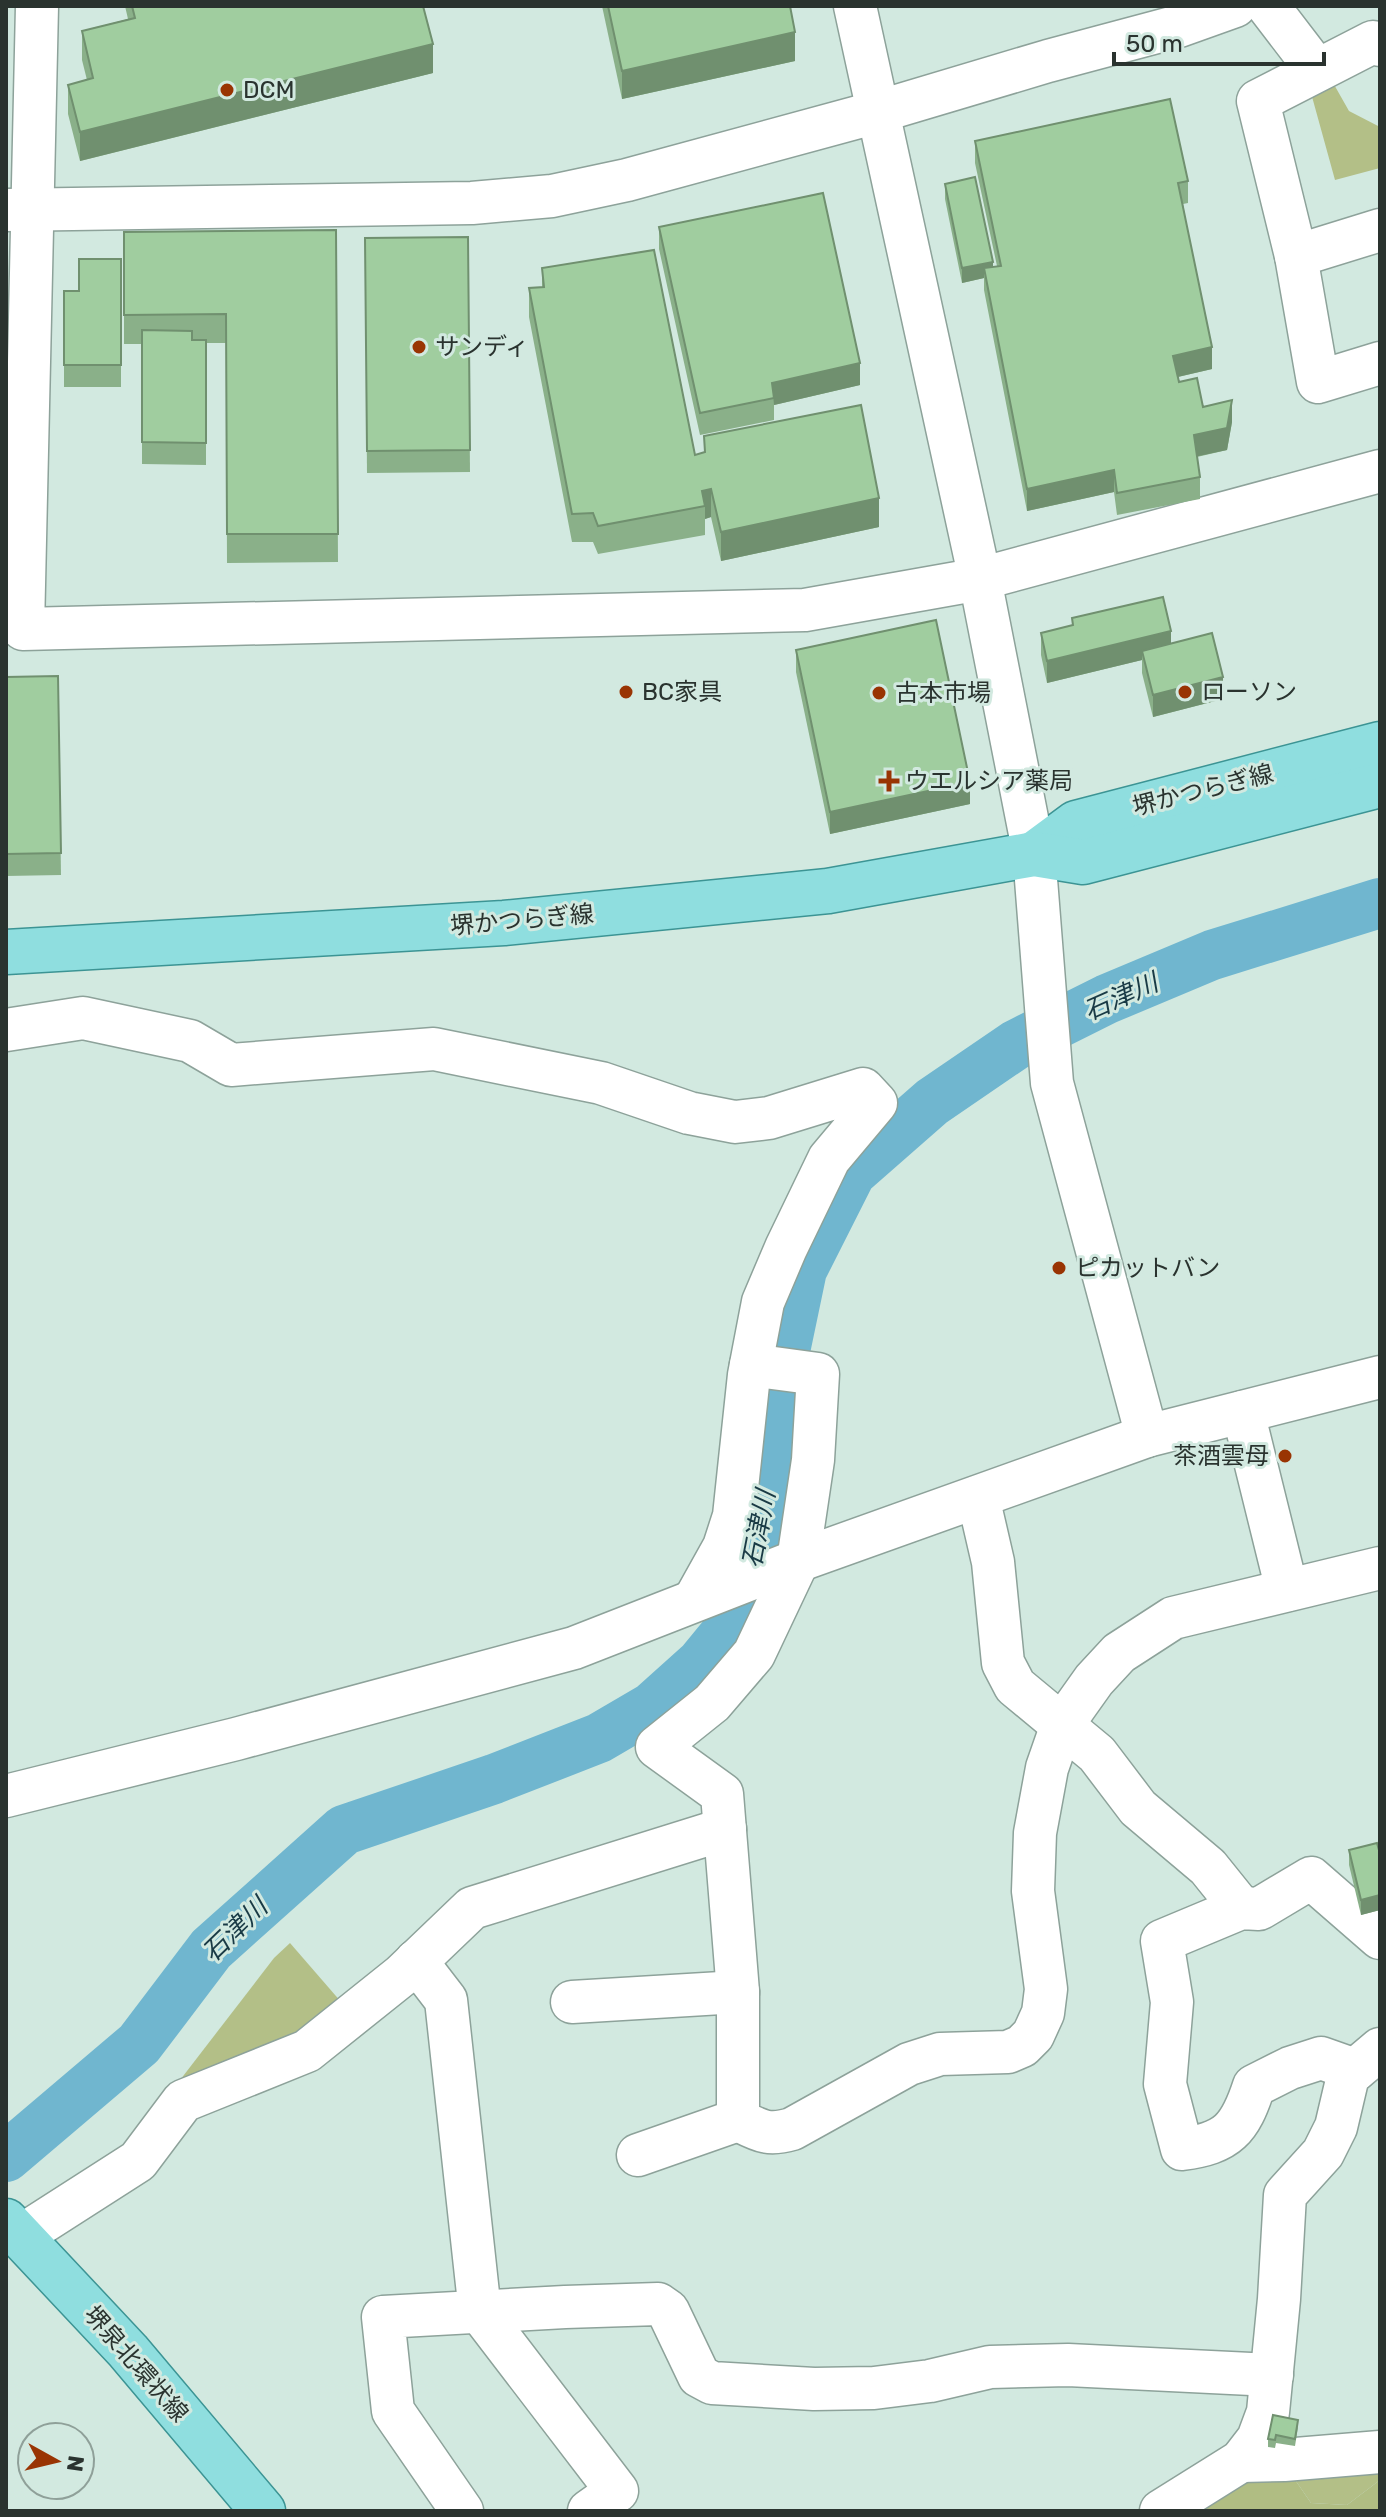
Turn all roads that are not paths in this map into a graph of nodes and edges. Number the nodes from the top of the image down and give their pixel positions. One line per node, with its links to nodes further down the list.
1 (37, 6): 8 (street)
2 (855, 6): 7 (street)
3 (1235, 6): 7 (street)
4 (1268, 6): 6 (street)
5 (1380, 45): 6 (street)
6 (1317, 70): 10 (street)
7 (877, 112): 8 (street); 13 (street)
8 (20, 210): 13 (street)
9 (1380, 230): 10 (street)
10 (1296, 256): 11 (street)
11 (1380, 363)
12 (1380, 471): 13 (street)
13 (980, 579): 16 (street)
14 (1380, 744): 16 (main road, 堺かつらぎ線)
15 (1380, 785): 16 (main road, 堺かつらぎ線)
16 (1034, 854): 17 (main road, 堺かつらぎ線); 22 (street)
17 (6, 952)
18 (6, 1030): 19 (street)
19 (751, 1365): 24 (street); 27 (street)
20 (1380, 1377): 21 (street)
21 (1243, 1412): 22 (street); 26 (street)
22 (1147, 1436): 23 (street)
23 (978, 1497): 24 (street); 28 (street)
24 (793, 1563): 27 (street); 30 (street)
25 (1380, 1568): 26 (street)
26 (1287, 1590): 28 (street)
27 (698, 1598): 29 (street)
28 (1062, 1725): 31 (street); 37 (street)
29 (6, 1796)
30 (725, 1829): 33 (street); 34 (street)
31 (1241, 1908): 32 (street); 36 (street)
32 (1380, 1938)
33 (416, 1961): 39 (street); 40 (street)
34 (738, 1992): 35 (street); 37 (street)
35 (572, 2002)
36 (1367, 2060): 41 (street)
37 (738, 2120): 38 (street)
38 (638, 2155)
39 (13, 2228): 44 (main road, 堺泉北環状線)
40 (480, 2312): 41 (street); 45 (street); 46 (street)
41 (1272, 2375): 43 (street)
42 (1380, 2452): 43 (street)
43 (1241, 2461): 47 (street)
44 (263, 2511)
45 (462, 2511)
46 (589, 2511)
47 (1161, 2511)

